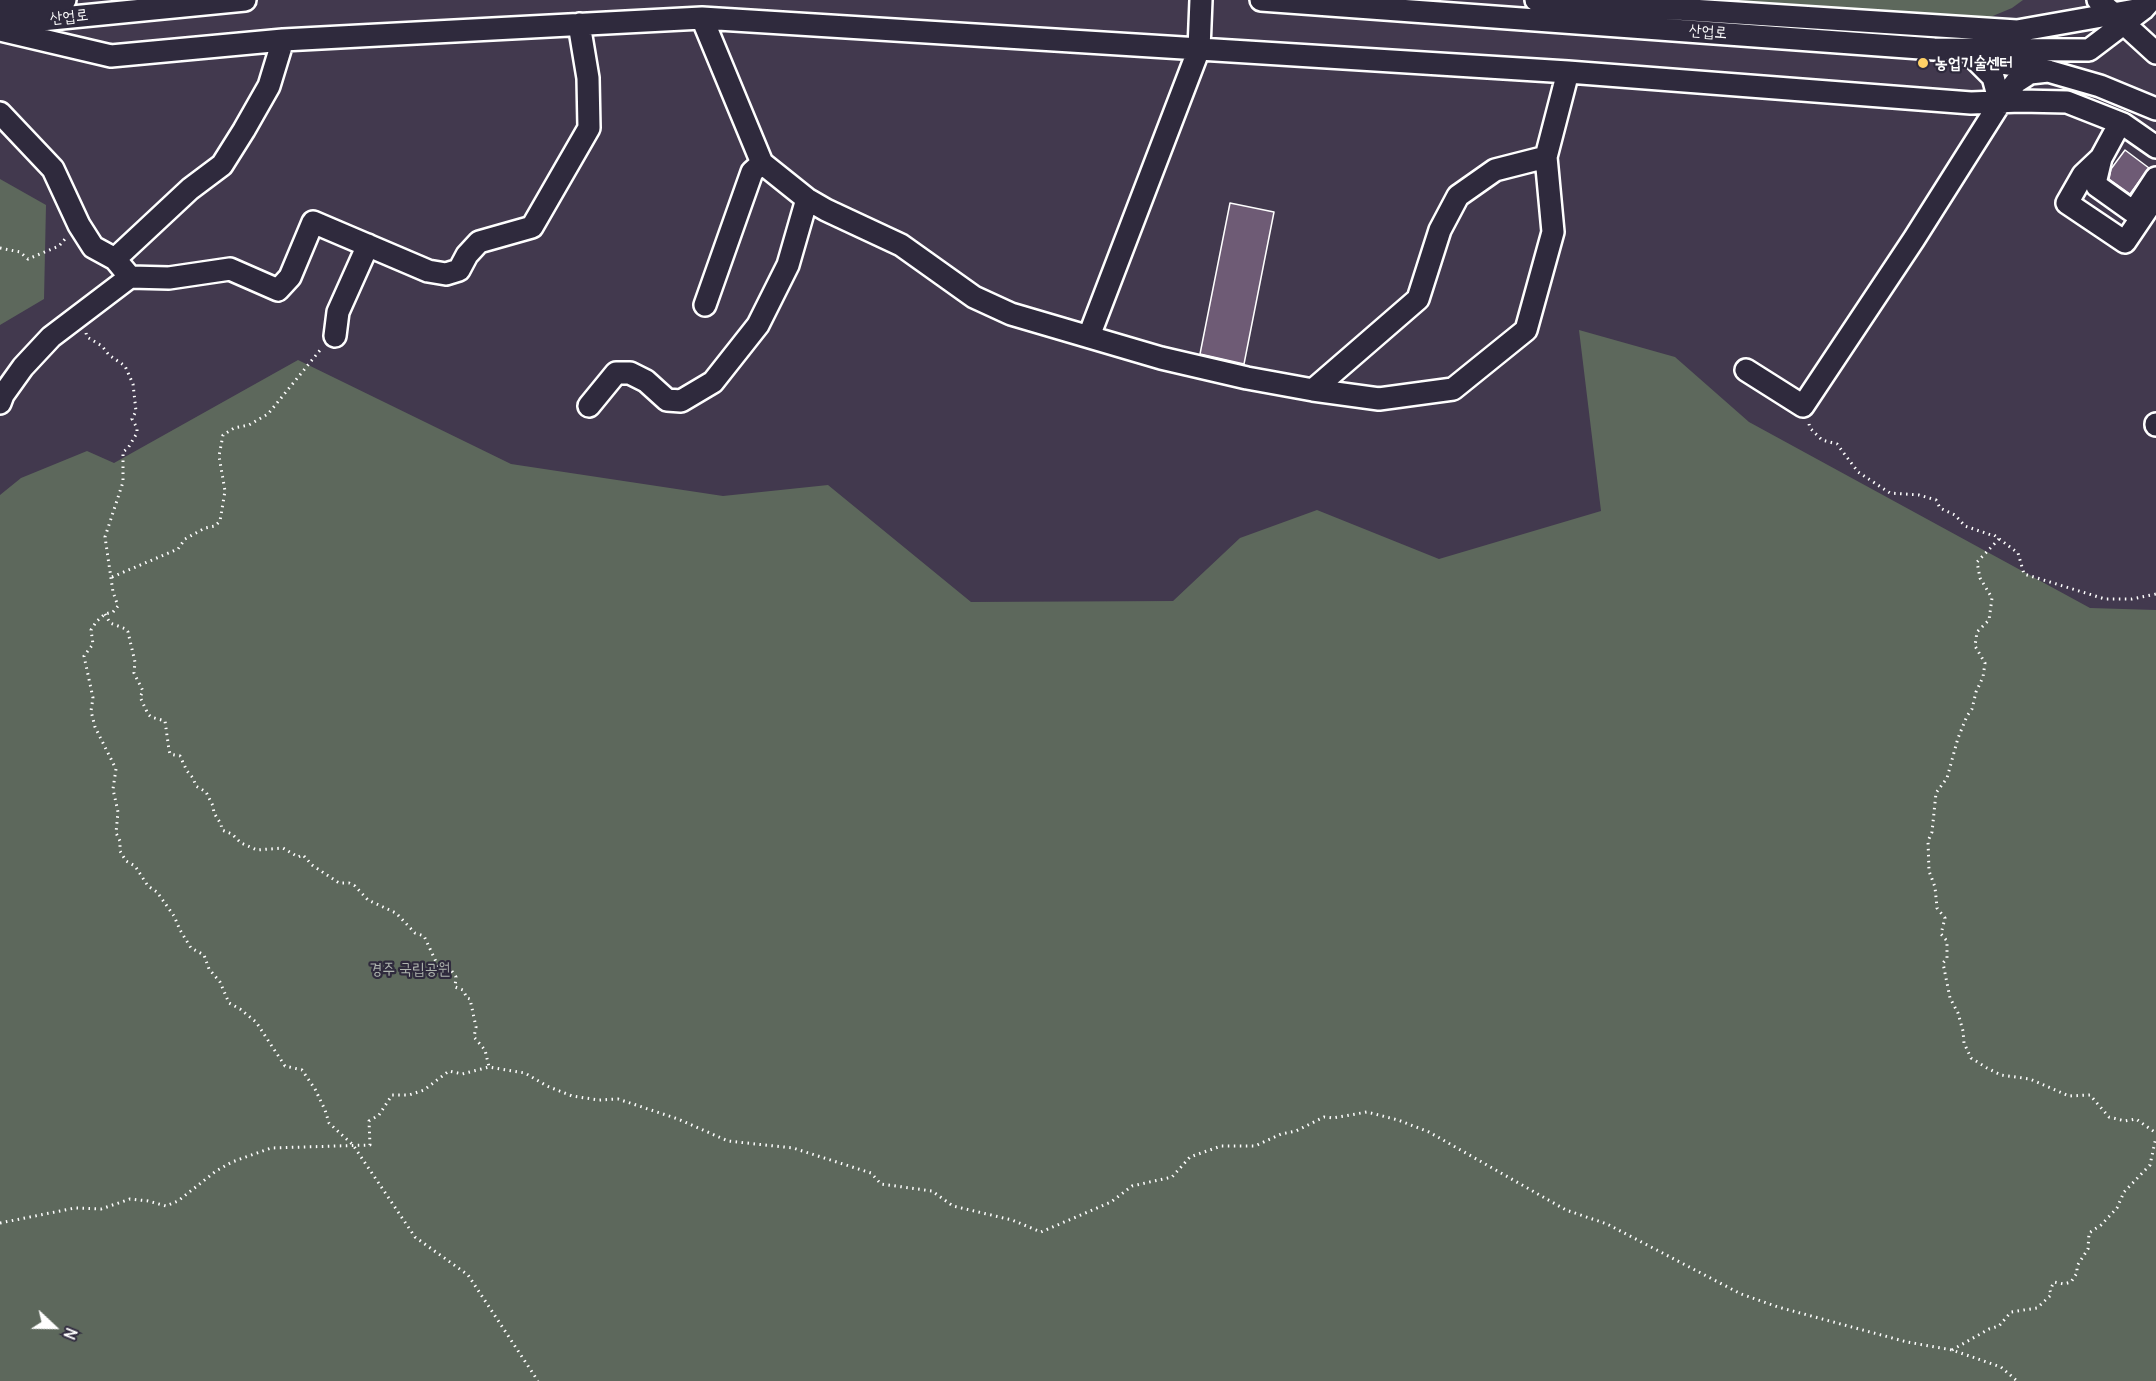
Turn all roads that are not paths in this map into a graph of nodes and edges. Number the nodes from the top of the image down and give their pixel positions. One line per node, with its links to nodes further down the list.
1 (64, 0): 7 (street, 산업로)
2 (245, 0): 11 (street, 산업로)
3 (1201, 0): 15 (street)
4 (1261, 0): 16 (street, 산업로)
5 (1536, 0): 10 (street, 산업로)
6 (2098, 0): 10 (street)
7 (0, 6)
8 (2146, 8): 10 (street, 산업로)
9 (702, 18): 12 (street); 15 (street); 28 (street)
10 (2119, 19): 16 (street, 산업로); 17 (street)
11 (0, 24)
12 (579, 24): 14 (street); 32 (street)
13 (0, 30): 14 (street)
14 (283, 40): 33 (street)
15 (1199, 49): 20 (street); 37 (street)
16 (1934, 49): 18 (street)
17 (2156, 53)
18 (1974, 58): 19 (street); 21 (street)
19 (2048, 71): 21 (street); 22 (street)
20 (1568, 72): 21 (street); 26 (street)
21 (2000, 103): 24 (street); 38 (street)
22 (2156, 109)
23 (0, 113): 33 (street)
24 (2120, 123): 25 (street); 27 (street)
25 (2156, 147)
26 (1546, 157): 39 (street); 39 (street)
27 (2100, 158): 29 (street); 30 (street)
28 (762, 163): 31 (street); 35 (street)
29 (2156, 178)
30 (2156, 196)
31 (807, 198): 37 (street); 41 (street)
32 (368, 245): 34 (street); 36 (street)
33 (115, 259): 34 (street)
34 (130, 277): 40 (street)
35 (705, 305)
36 (335, 336)
37 (1089, 336): 39 (street)
38 (1746, 370)
39 (1313, 390)
40 (0, 403)
41 (589, 406)

